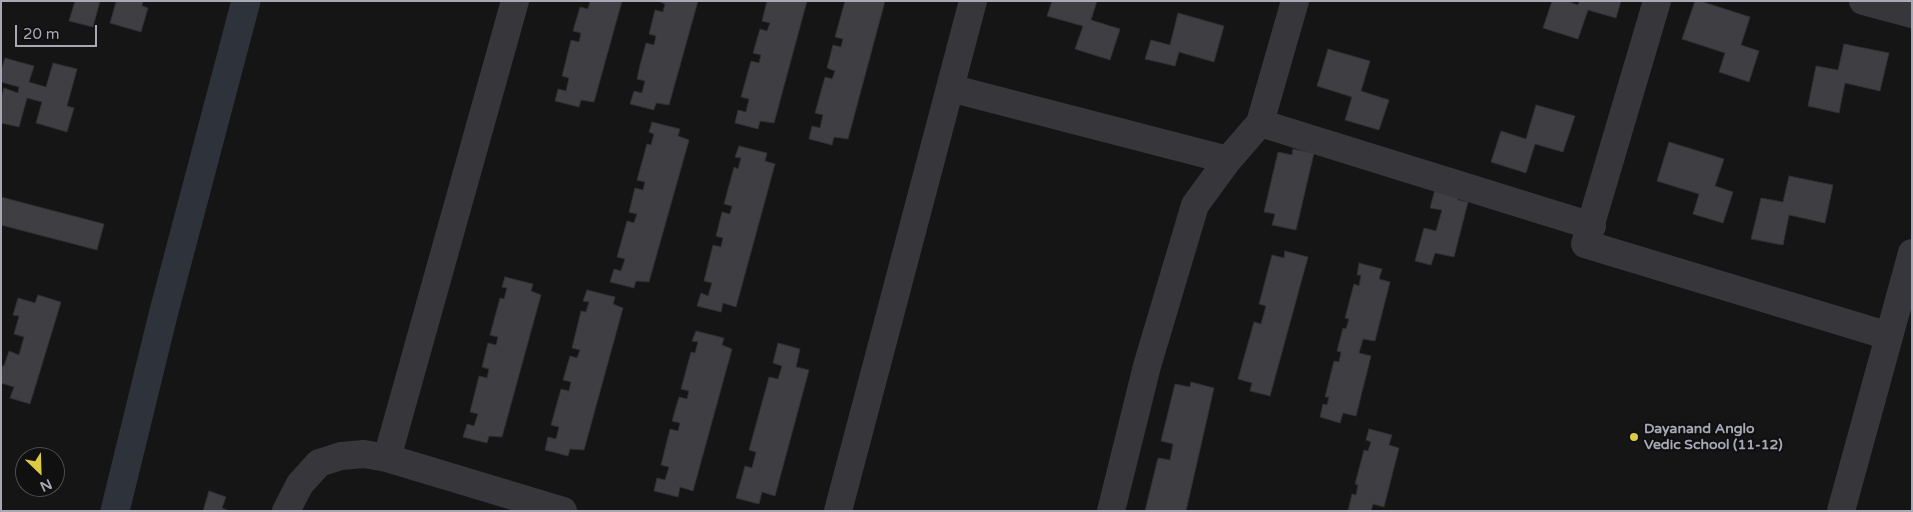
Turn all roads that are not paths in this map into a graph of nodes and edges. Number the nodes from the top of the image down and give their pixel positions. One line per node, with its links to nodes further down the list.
1 (515, 1): 13 (street)
2 (973, 1): 7 (street)
3 (1295, 1): 8 (street)
4 (1657, 1): 10 (street)
5 (1863, 1): 6 (street)
6 (1912, 14)
7 (950, 88): 9 (street); 16 (street)
8 (1260, 123): 9 (street); 10 (street)
9 (1228, 160): 17 (street)
10 (1592, 226): 12 (street)
11 (1912, 253): 12 (street)
12 (1899, 321): 18 (street)
13 (388, 458): 14 (street); 15 (street)
14 (551, 509)
15 (286, 511)
16 (838, 511)
17 (1110, 511)
18 (1841, 511)

